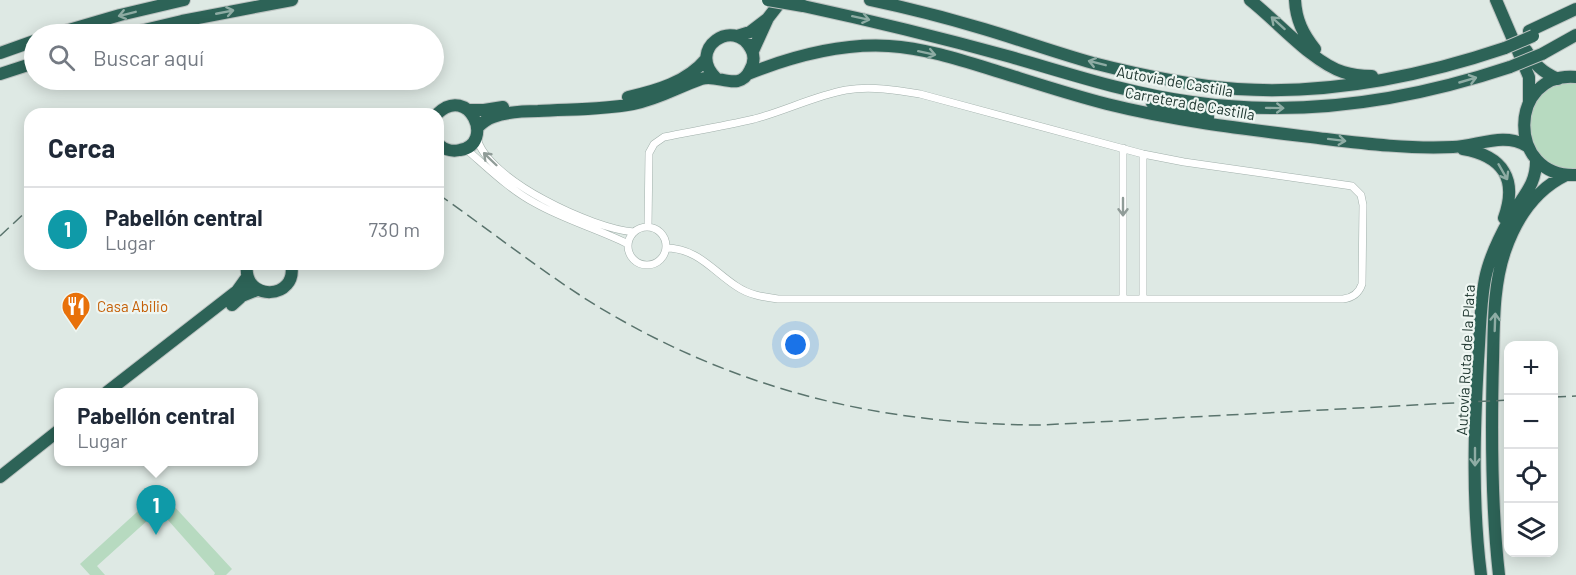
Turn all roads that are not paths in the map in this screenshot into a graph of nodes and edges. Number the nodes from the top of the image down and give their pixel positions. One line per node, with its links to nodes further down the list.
1 (184, 0): 13 (highway, one-way to 13)
2 (292, 0): 14 (highway, one-way to 2)
3 (768, 0): 25 (highway, Autovía de Castilla, one-way to 25, bridge)
4 (782, 0): 12 (highway)
5 (870, 0): 19 (highway, Autovía de Castilla, one-way to 5)
6 (1250, 0): 21 (highway, one-way to 6)
7 (1295, 0): 21 (highway)
8 (1496, 0): 31 (highway)
9 (1503, 0): 30 (highway)
10 (1576, 9): 15 (highway)
11 (1576, 15): 15 (highway, Autovía de Castilla)
12 (768, 18): 17 (highway); 20 (highway)
13 (89, 24)
14 (169, 24)
15 (1531, 34): 19 (highway, Autovía de Castilla, bridge)
16 (1576, 35): 25 (highway, Autovía de Castilla, one-way to 16, bridge)
17 (737, 36): 20 (highway); 23 (highway)
18 (24, 45): 22 (highway)
19 (1504, 45): 21 (highway)
20 (753, 51): 27 (highway)
21 (1476, 51)
22 (0, 53)
23 (706, 60): 29 (highway); 33 (highway)
24 (24, 66): 26 (highway)
25 (1046, 67): 35 (highway)
26 (0, 74)
27 (748, 74): 29 (highway); 35 (highway, Carretera de Castilla, one-way to 35)
28 (1576, 76): 30 (highway)
29 (716, 78): 34 (highway)
30 (1558, 79): 31 (highway)
31 (1529, 102): 36 (highway)
32 (444, 109): 33 (highway)
33 (469, 110): 34 (highway)
34 (477, 131): 38 (highway); 45 (street, one-way to 34)
35 (1280, 132): 37 (highway, Carretera de Castilla, one-way to 37)
36 (1527, 146): 37 (highway, Carretera de Castilla); 42 (highway)
37 (1453, 147): 51 (highway, one-way to 51)
38 (466, 148): 40 (highway); 46 (street)
39 (1123, 148): 41 (street); 44 (street); 53 (street, one-way to 53)
40 (444, 149)
41 (1143, 154): 54 (street); 54 (street)
42 (1536, 159): 43 (highway); 51 (highway, Autovía Ruta de la Plata)
43 (1571, 175): 62 (highway, Autovía Ruta de la Plata, one-way to 43)
44 (648, 227): 45 (street); 47 (street)
45 (634, 232): 46 (street)
46 (628, 244): 47 (street)
47 (666, 248): 53 (street)
48 (247, 270): 50 (highway)
49 (291, 270): 52 (highway)
50 (247, 277): 52 (highway); 55 (highway)
51 (1485, 279): 61 (highway, Autovía Ruta de la Plata, one-way to 61)
52 (257, 290): 56 (highway)
53 (1123, 299): 54 (street)
54 (1143, 299)
55 (113, 388)
56 (126, 388)
57 (54, 434): 59 (highway)
58 (54, 444): 60 (highway)
59 (0, 477)
60 (0, 487)
61 (1481, 575)
62 (1499, 575)

